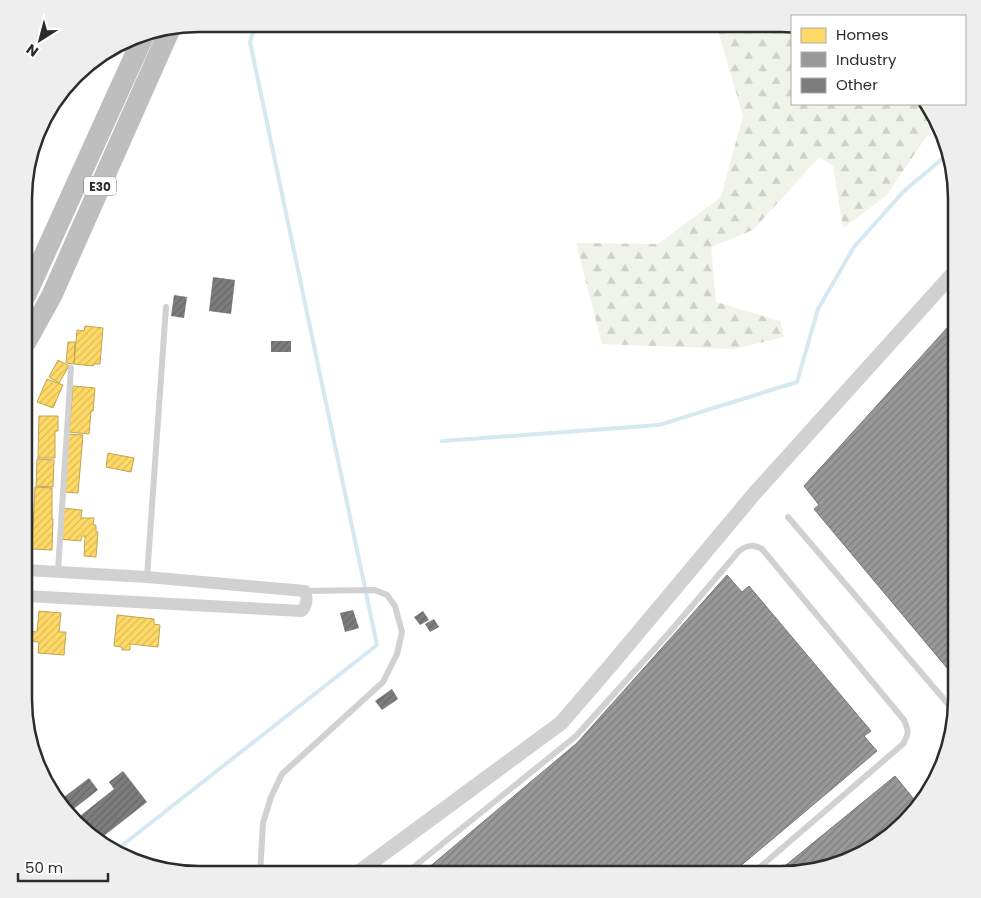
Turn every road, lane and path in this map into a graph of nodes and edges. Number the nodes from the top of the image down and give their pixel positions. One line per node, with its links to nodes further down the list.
1 (167, 36): 6 (highway, E30)
2 (140, 43): 4 (highway, E30)
3 (948, 279): 17 (street)
4 (32, 281)
5 (166, 307): 11 (lane)
6 (32, 330)
7 (71, 368): 10 (lane)
8 (788, 516): 14 (lane)
9 (33, 570): 10 (street)
10 (58, 571): 11 (street)
11 (147, 577): 12 (street)
12 (305, 591): 13 (street); 16 (lane)
13 (33, 596)
14 (948, 704)
15 (762, 865): 18 (lane)
16 (260, 866)
17 (367, 866)
18 (415, 866)

